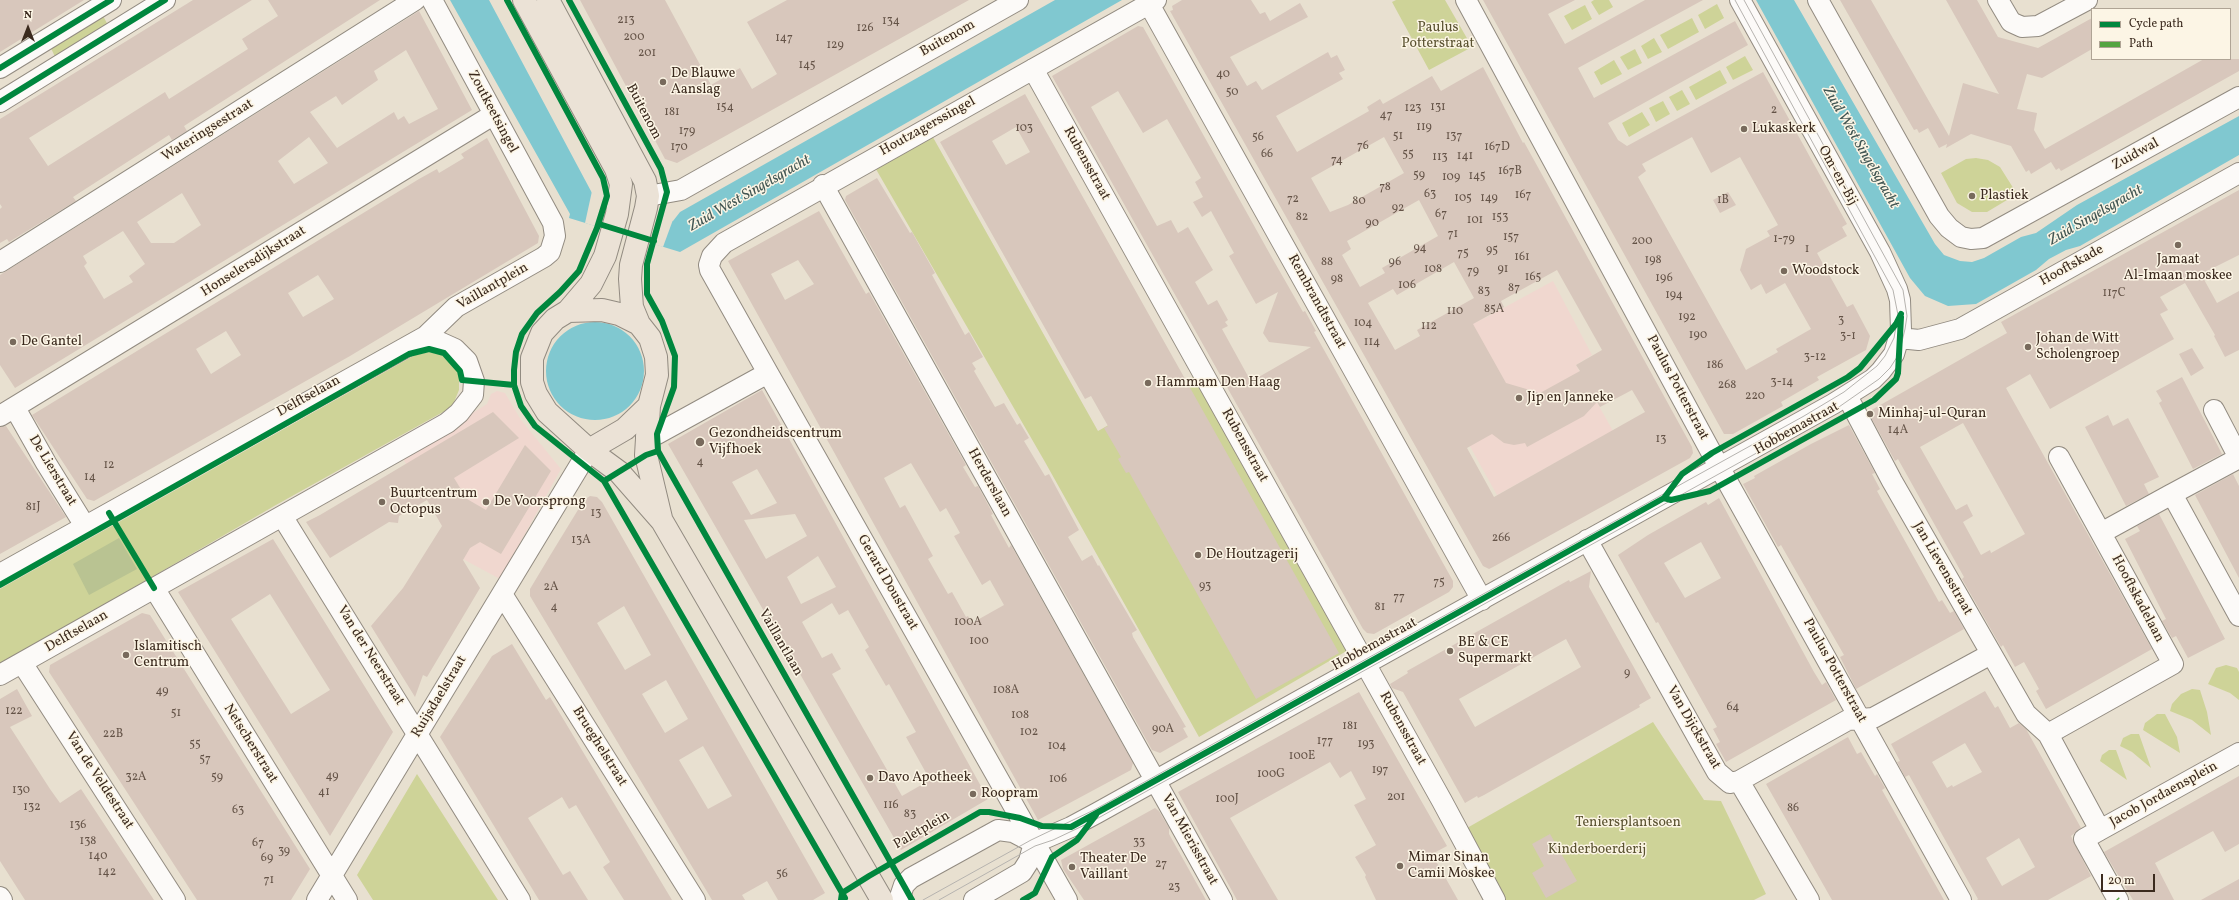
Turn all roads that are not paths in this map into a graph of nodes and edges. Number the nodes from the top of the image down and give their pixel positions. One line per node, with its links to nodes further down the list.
1 (111, 0): 14 (street)
2 (165, 0): 17 (street)
3 (415, 0): 23 (street, Wateringsestraat)
4 (432, 0): 18 (street, Zoutkeetsingel)
5 (524, 0): 25 (main road)
6 (548, 0): 21 (main road, Buitenom)
7 (1018, 0): 21 (street, Buitenom)
8 (1466, 0): 38 (street, Paulus Potterstraat)
9 (1740, 0): 28 (street, Om-en-Bij)
10 (1818, 0): 16 (street, Zuidwal)
11 (1998, 0): 12 (street)
12 (2087, 0)
13 (1153, 2): 15 (street, Houtzagerssingel); 48 (street, Rembrandtstraat)
14 (0, 68)
15 (1033, 68): 20 (street, Houtzagerssingel); 52 (street, Rubensstraat)
16 (2239, 97)
17 (0, 102)
18 (493, 115): 22 (street, Zoutkeetsingel); 33 (street, Honselersdijkstraat)
19 (2239, 173): 28 (street, Hooftskade)
20 (823, 185): 24 (street, Houtzagerssingel); 58 (street, Herderslaan)
21 (647, 202): 26 (main road, Buitenom)
22 (553, 223): 27 (street, Vaillantplein)
23 (0, 262)
24 (709, 265): 29 (street, Gerard Doustraat)
25 (568, 311): 26 (main road); 35 (main road)
26 (639, 324): 31 (main road)
27 (426, 336): 40 (street, Delftselaan); 42 (street, Delftselaan)
28 (1899, 338): 30 (street, Hobbemastraat)
29 (768, 373): 34 (street); 61 (street, Gerard Doustraat)
30 (1847, 396): 38 (street, Hobbemastraat); 50 (street, Jan Lievensstraat)
31 (649, 406): 34 (main road); 35 (main road)
32 (2214, 410): 37 (street)
33 (7, 412): 42 (street, De Lierstraat)
34 (646, 438): 41 (main road)
35 (589, 450): 41 (main road); 47 (street, Ruijsdaelstraat)
36 (2059, 457): 43 (street, Hooftskadelaan)
37 (2239, 458): 39 (street)
38 (1720, 467): 44 (street, Hobbemastraat); 54 (street, Paulus Potterstraat)
39 (2172, 494): 43 (street); 49 (street)
40 (282, 516): 46 (street, Delftselaan); 55 (street, Van der Neerstraat)
41 (662, 521): 70 (main road)
42 (85, 526): 45 (street, Delftselaan)
43 (2101, 533): 56 (street, Hooftskadelaan)
44 (1587, 540): 48 (street, Hobbemastraat); 59 (street, Van Dijckstraat)
45 (0, 574)
46 (154, 588): 51 (street, Delftselaan); 62 (street, Netscherstraat)
47 (502, 594): 55 (street, Ruijsdaelstraat); 69 (street, Brueghelstraat)
48 (1482, 600): 52 (street, Hobbemastraat)
49 (2239, 616)
50 (1991, 654): 54 (street); 56 (street, Jan Lievensstraat)
51 (22, 663): 53 (street, Delftselaan); 65 (street, Van de Veldestraat)
52 (1366, 664): 58 (street, Hobbemastraat); 75 (street, Rubensstraat)
53 (0, 675)
54 (1860, 718): 59 (street); 77 (street, Paulus Potterstraat)
55 (418, 733): 62 (street, Ruijsdaelstraat); 68 (street, Van der Neerstraat)
56 (2048, 734): 60 (street, Jacob Jordaensplein)
57 (2239, 753): 60 (street, Jacob Jordaensplein)
58 (1156, 780): 61 (street, Hobbemastraat); 74 (street, Van Mierisstraat)
59 (1739, 781): 76 (street)
60 (2100, 830): 78 (street)
61 (1034, 843): 71 (street); 72 (street); 73 (street, Gerard Doustraat)
62 (332, 876): 66 (street, Ruijsdaelstraat); 67 (street, Netscherstraat)
63 (0, 897): 64 (street)
64 (2, 900)
65 (175, 900)
66 (317, 900)
67 (348, 900)
68 (520, 900)
69 (695, 900)
70 (882, 900)
71 (899, 900)
72 (974, 900)
73 (1066, 900)
74 (1222, 900)
75 (1495, 900)
76 (1809, 900)
77 (1961, 900)
78 (2117, 900)

